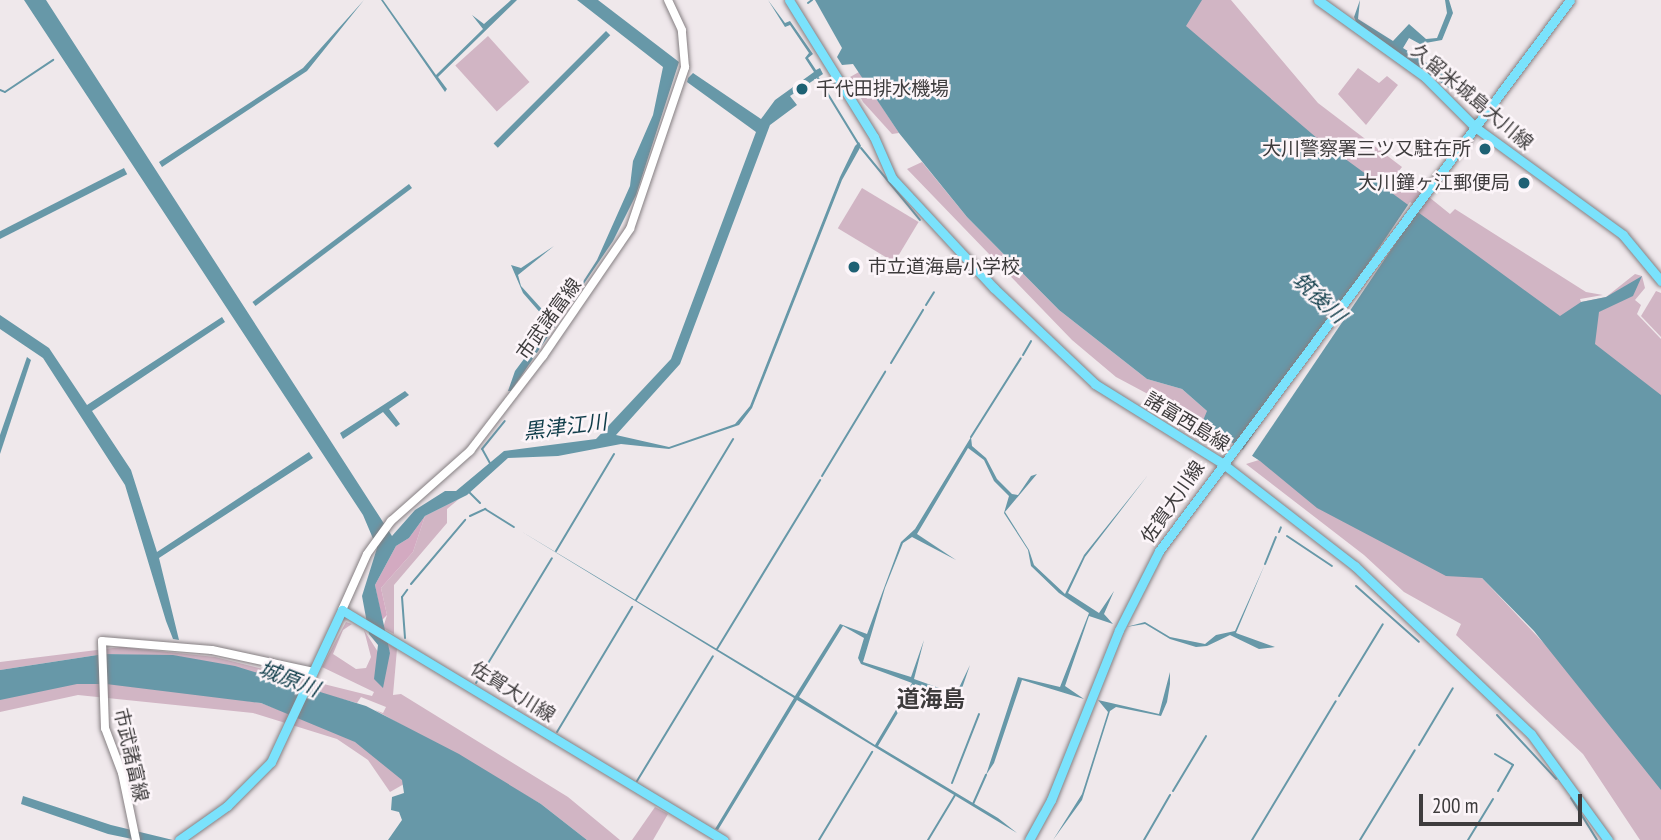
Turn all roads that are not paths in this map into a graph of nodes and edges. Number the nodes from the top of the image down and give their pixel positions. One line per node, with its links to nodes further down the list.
1 (668, 0): 8 (main road, 市武諸富線)
2 (789, 0): 7 (main road, 諸富西島線)
3 (1318, 0): 5 (main road, 久留米城島大川線)
4 (1570, 0): 5 (main road)
5 (1475, 127): 6 (main road, 久留米城島大川線); 7 (main road, 佐賀大川線)
6 (1661, 281)
7 (1224, 459): 13 (main road, 佐賀大川線); 14 (main road, 諸富西島線)
8 (342, 610): 9 (main road); 12 (main road, 佐賀大川線)
9 (314, 672): 10 (main road, 市武諸富線); 11 (main road)
10 (136, 840)
11 (180, 840)
12 (724, 840)
13 (1029, 840)
14 (1608, 840)

